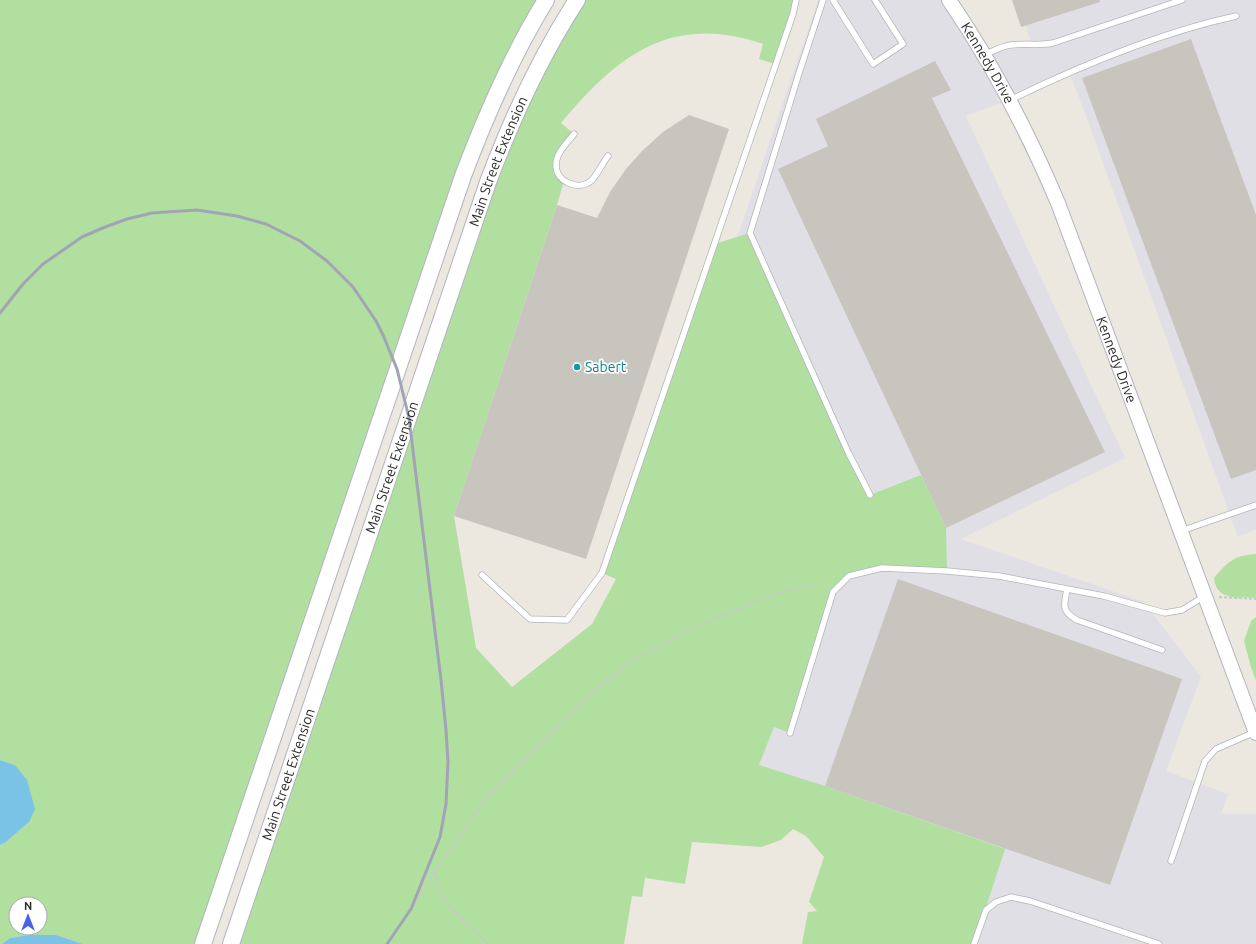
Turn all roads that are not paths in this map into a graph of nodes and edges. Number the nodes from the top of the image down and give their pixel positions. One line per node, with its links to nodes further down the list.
1 (546, 0): 24 (main road, Main Street Extension)
2 (576, 0): 25 (main road, Main Street Extension)
3 (796, 0): 17 (lane)
4 (823, 0): 14 (lane)
5 (834, 0): 6 (lane)
6 (874, 0)
7 (949, 0): 10 (street, Kennedy Drive)
8 (1182, 0): 10 (lane)
9 (1236, 16): 11 (lane)
10 (984, 55): 11 (street, Kennedy Drive)
11 (1009, 100): 16 (street, Kennedy Drive)
12 (574, 134): 13 (lane)
13 (608, 156)
14 (870, 495)
15 (1256, 505): 16 (lane)
16 (1181, 532): 19 (street, Kennedy Drive)
17 (482, 575)
18 (1067, 589): 19 (lane); 20 (lane); 22 (lane)
19 (1205, 596): 21 (street, Kennedy Drive)
20 (1162, 650)
21 (1256, 732): 23 (lane)
22 (790, 733)
23 (1170, 861)
24 (203, 944)
25 (231, 944)
26 (974, 944): 27 (lane)
27 (1159, 944)

